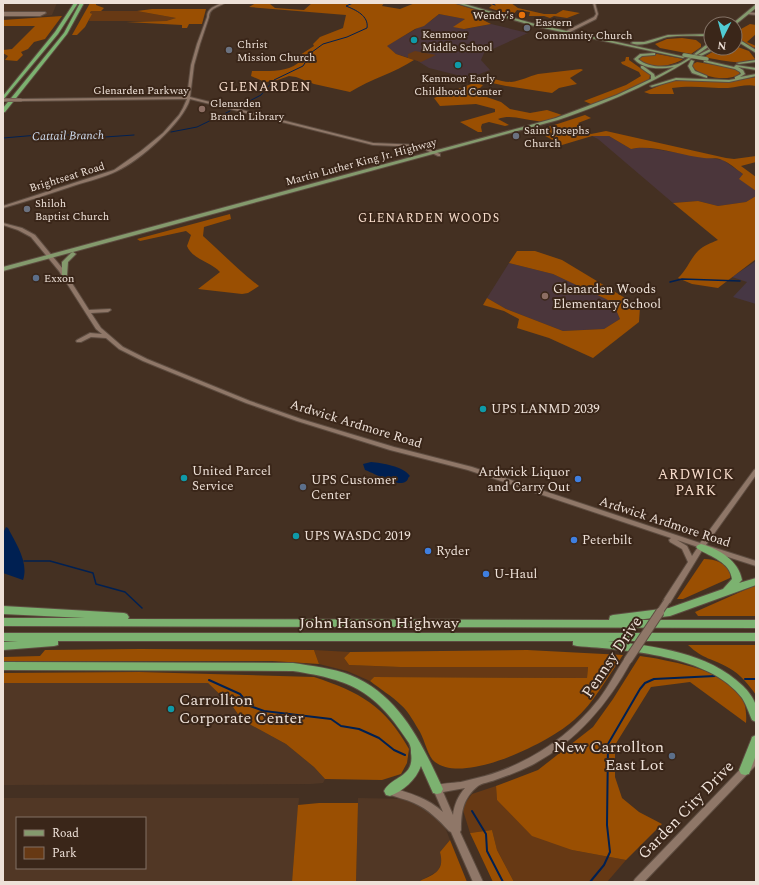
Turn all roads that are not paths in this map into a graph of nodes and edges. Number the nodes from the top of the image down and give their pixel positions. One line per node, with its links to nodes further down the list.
1 (76, 3): 39 (highway)
2 (82, 3): 15 (highway)
3 (86, 3): 15 (highway)
4 (224, 3): 13 (street, Brightseat Road)
5 (458, 3): 17 (main road)
6 (465, 3): 17 (main road)
7 (594, 3): 17 (street)
8 (228, 4): 13 (street)
9 (756, 6): 10 (main road)
10 (748, 13): 11 (street); 14 (main road)
11 (755, 13): 16 (main road)
12 (3, 14): 12 (street)
13 (208, 17): 38 (street, Brightseat Road)
14 (743, 17)
15 (75, 20): 40 (highway)
16 (743, 22)
17 (568, 32): 19 (main road); 21 (main road)
18 (703, 35): 19 (main road)
19 (610, 40): 24 (main road)
20 (743, 44): 25 (main road)
21 (623, 45): 28 (main road); 36 (main road)
22 (743, 48): 25 (main road)
23 (702, 50): 24 (main road); 31 (main road, Martin Luther King Jr. Highway)
24 (667, 52): 28 (main road)
25 (756, 53)
26 (703, 54): 29 (main road, Martin Luther King Jr. Highway)
27 (703, 54): 29 (main road)
28 (683, 56): 30 (main road, bridge); 31 (main road)
29 (700, 56): 32 (main road, Martin Luther King Jr. Highway)
30 (706, 60): 32 (main road); 33 (main road); 34 (main road)
31 (687, 61): 36 (main road, Martin Luther King Jr. Highway)
32 (692, 61): 37 (main road, Martin Luther King Jr. Highway)
33 (756, 61)
34 (756, 68)
35 (756, 75): 37 (main road)
36 (642, 86): 41 (main road, Martin Luther King Jr. Highway)
37 (648, 87): 42 (main road, Martin Luther King Jr. Highway)
38 (189, 98): 39 (street, Glenarden Parkway, bridge); 43 (street, Glenarden Parkway); 44 (street, Brightseat Road)
39 (3, 99)
40 (3, 111)
41 (521, 130): 42 (main road); 43 (main road, Martin Luther King Jr. Highway)
42 (526, 131): 43 (main road, Martin Luther King Jr. Highway)
43 (437, 154): 46 (main road, Martin Luther King Jr. Highway); 47 (main road, Martin Luther King Jr. Highway)
44 (3, 207)
45 (3, 224): 47 (street, Ardwick Ardmore Road)
46 (73, 254): 47 (main road, Martin Luther King Jr. Highway); 50 (main road)
47 (51, 258): 48 (main road, Martin Luther King Jr. Highway); 49 (main road, Martin Luther King Jr. Highway); 50 (street, Ardwick Ardmore Road)
48 (3, 269)
49 (3, 273)
50 (64, 276): 52 (street, Ardwick Ardmore Road)
51 (108, 310): 52 (street)
52 (88, 312): 53 (street, Ardwick Ardmore Road)
53 (106, 336): 54 (street); 56 (street, Ardwick Ardmore Road)
54 (79, 340)
55 (756, 471): 57 (street, Pennsy Drive)
56 (648, 529): 57 (street, Ardwick Ardmore Road); 58 (street)
57 (701, 547): 58 (street, Pennsy Drive); 59 (street, Ardwick Ardmore Road); 61 (highway)
58 (691, 562): 78 (street, Pennsy Drive, bridge)
59 (756, 564)
60 (756, 581): 61 (highway)
61 (724, 592): 65 (highway)
62 (3, 610): 64 (highway)
63 (3, 622): 64 (highway, John Hanson Highway)
64 (230, 622): 65 (highway, John Hanson Highway)
65 (570, 623): 66 (highway, John Hanson Highway)
66 (756, 624)
67 (3, 637): 70 (highway, John Hanson Highway)
68 (502, 637): 69 (highway, John Hanson Highway); 70 (highway, John Hanson Highway); 73 (highway)
69 (756, 637)
70 (168, 638): 71 (highway)
71 (3, 646)
72 (3, 666): 74 (highway)
73 (756, 717)
74 (413, 738): 79 (highway); 80 (highway)
75 (756, 740): 77 (highway)
76 (756, 759): 77 (street, Garden City Drive)
77 (745, 770): 83 (street, Garden City Drive)
78 (476, 782): 79 (street, Pennsy Drive); 81 (street)
79 (437, 789): 81 (street)
80 (390, 791): 81 (street)
81 (457, 834): 82 (street)
82 (478, 882)
83 (638, 882)

